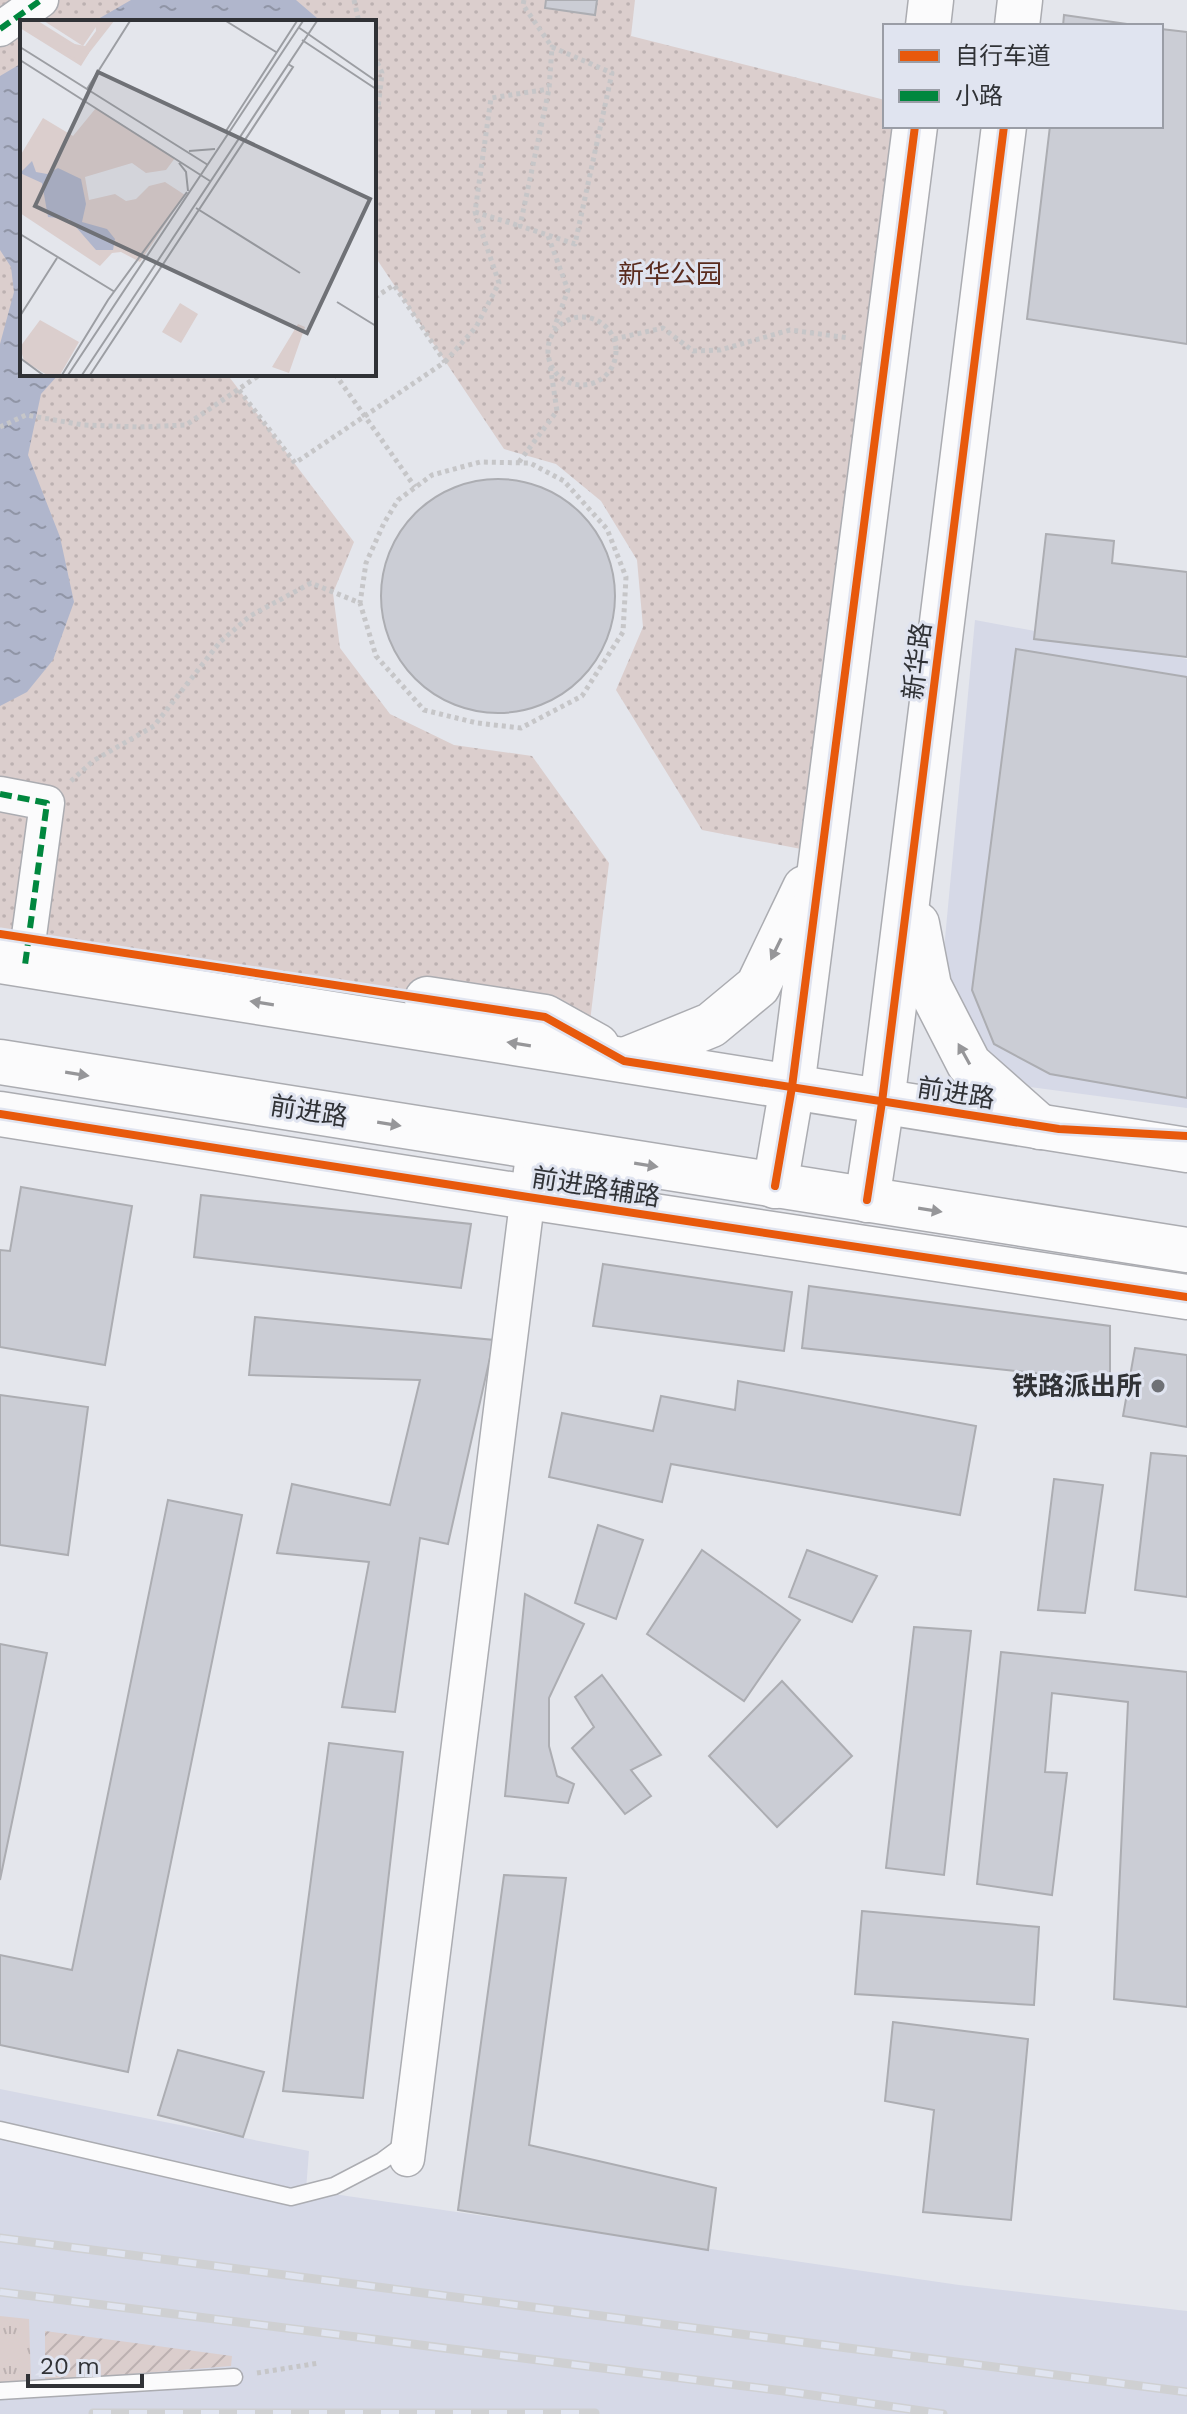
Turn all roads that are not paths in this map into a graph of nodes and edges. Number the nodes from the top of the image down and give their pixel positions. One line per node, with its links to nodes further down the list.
1 (41, 0): 6 (street)
2 (931, 0): 4 (main road)
3 (1020, 0): 5 (main road)
4 (928, 24)
5 (1017, 24)
6 (0, 29)
7 (915, 128): 10 (main road)
8 (1004, 128): 11 (main road, 新华路)
9 (0, 794): 12 (street)
10 (822, 853): 13 (main road, one-way to 13); 15 (main road)
11 (909, 882): 16 (main road, 新华路); 18 (main road, one-way to 11)
12 (13, 950): 13 (main road, 前进路, one-way to 12)
13 (624, 1061): 15 (main road, 前进路)
14 (0, 1062): 20 (main road, 前进路, one-way to 20)
15 (792, 1087): 16 (main road, 前进路); 22 (main road)
16 (882, 1102): 18 (main road, 前进路); 24 (main road, 新华路)
17 (0, 1114): 23 (main road, 前进路辅路)
18 (1050, 1128): 19 (main road); 21 (main road, 前进路)
19 (1187, 1136)
20 (534, 1147): 22 (main road, 前进路, one-way to 22); 23 (street)
21 (1187, 1150)
22 (775, 1186): 24 (main road, 前进路)
23 (528, 1197): 26 (main road, 前进路辅路); 28 (street)
24 (867, 1200): 25 (main road, 前进路, one-way to 25)
25 (1187, 1250)
26 (1187, 1297)
27 (0, 2130): 28 (lane)
28 (408, 2150)
29 (234, 2377): 30 (lane)
30 (0, 2391)

